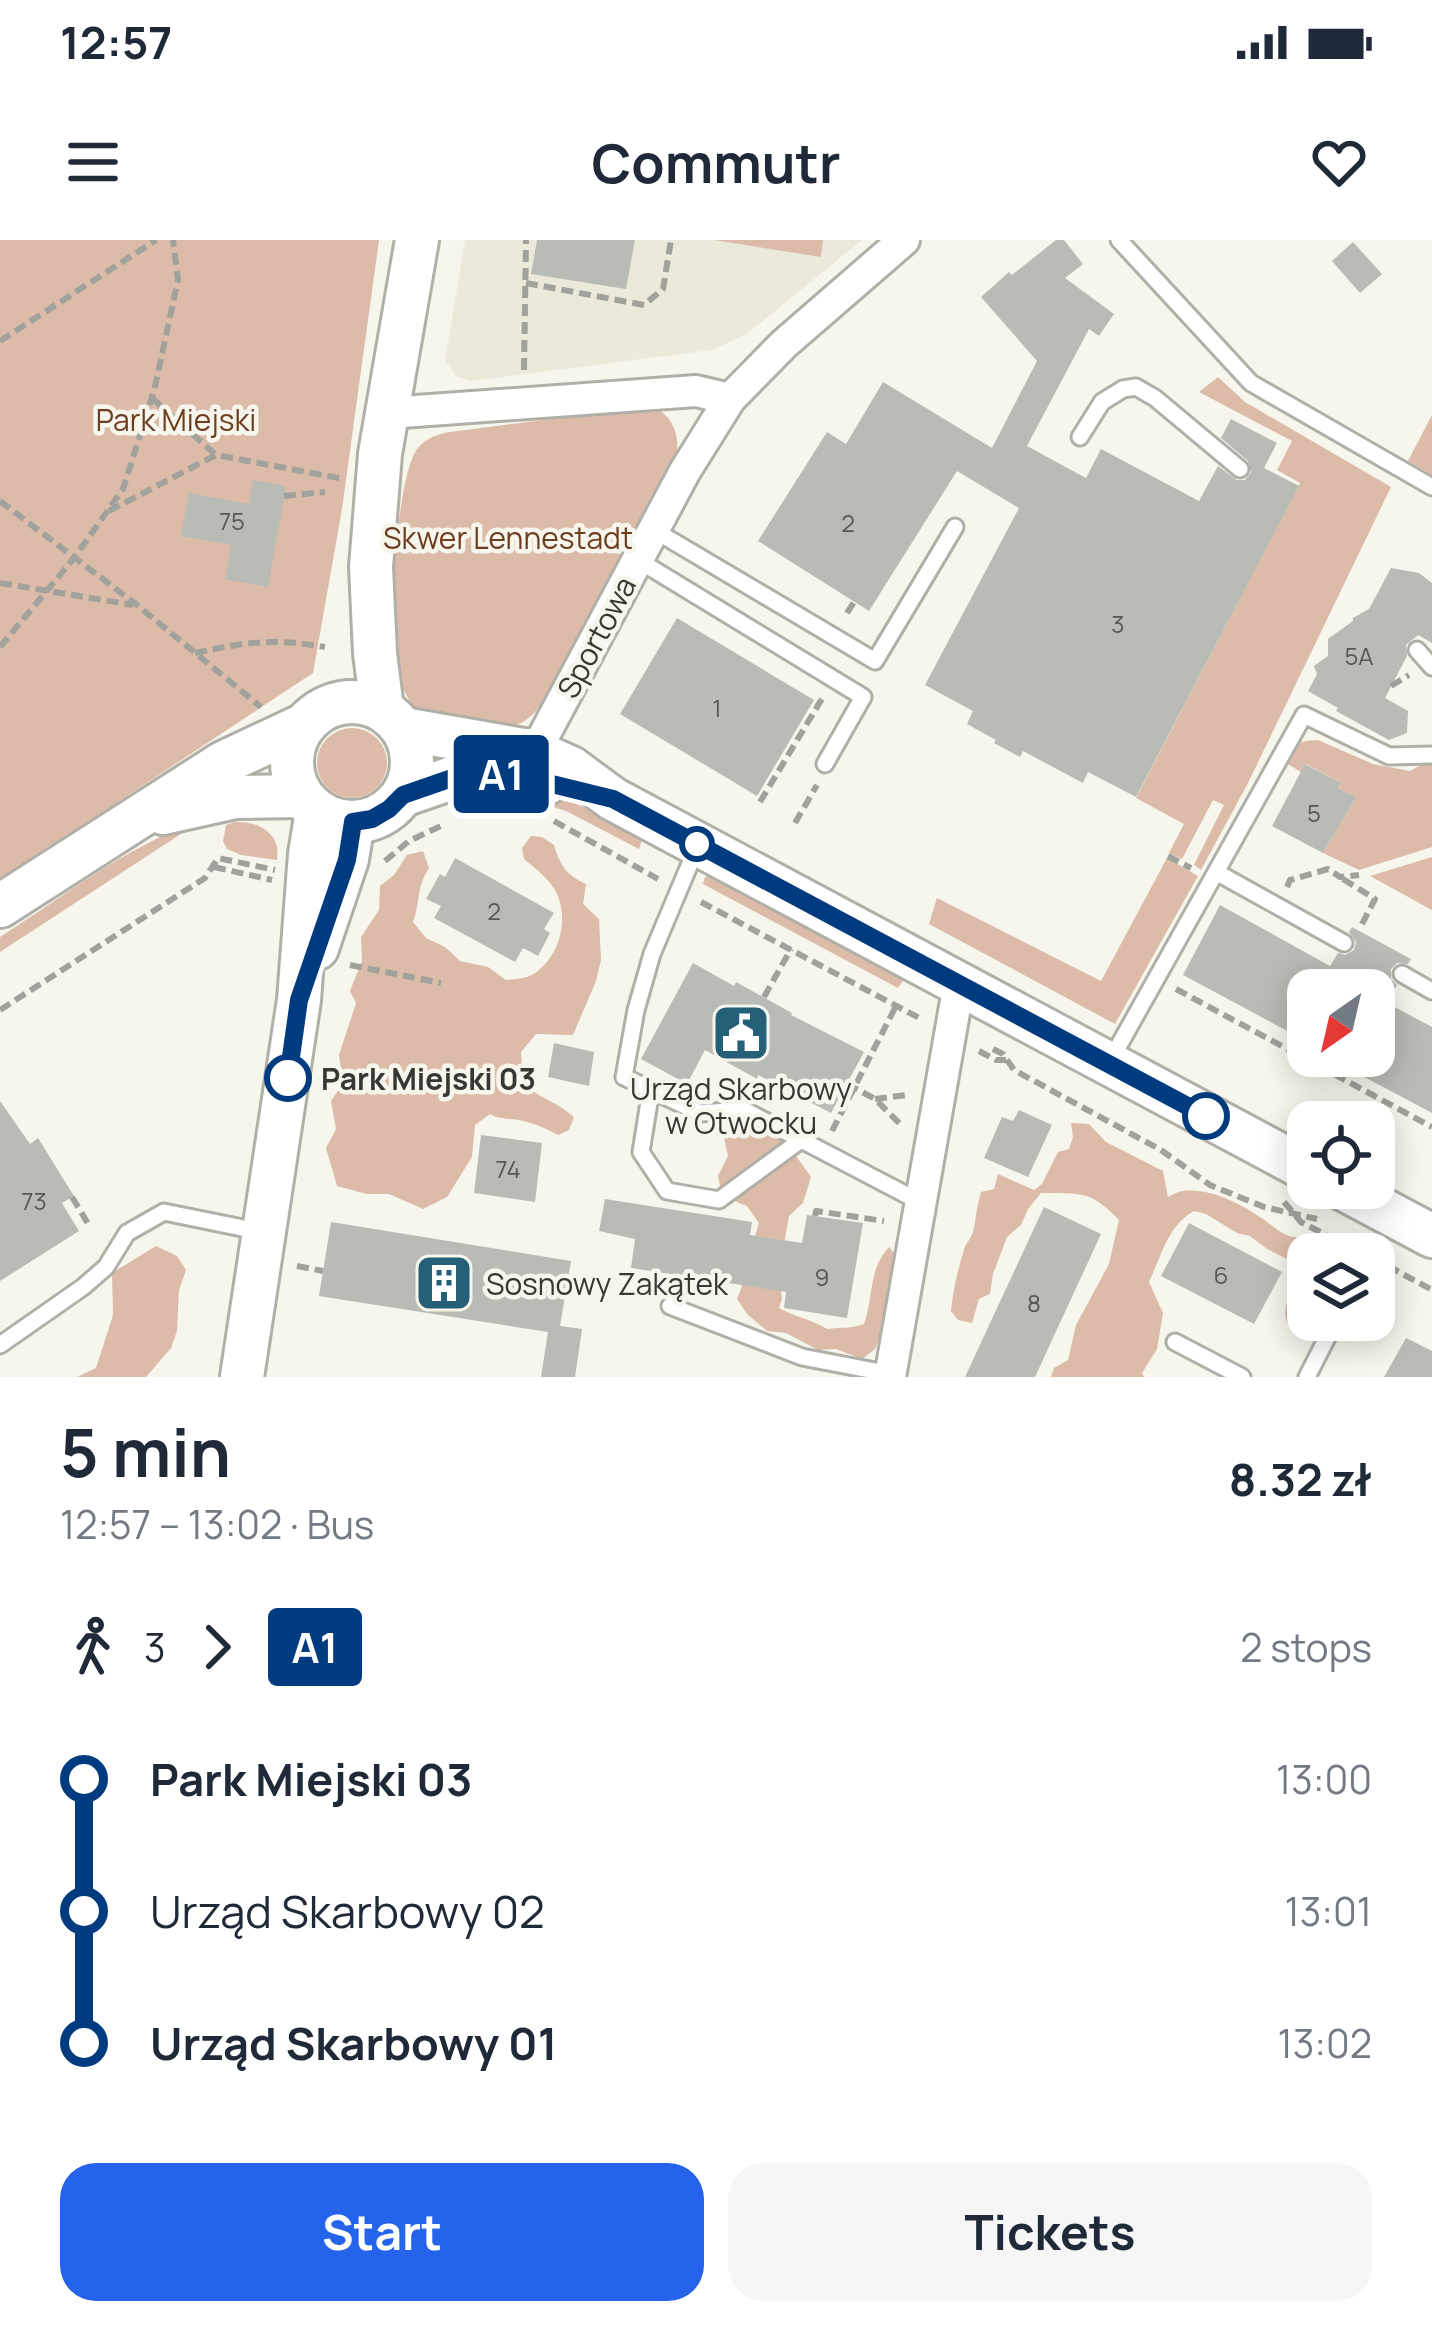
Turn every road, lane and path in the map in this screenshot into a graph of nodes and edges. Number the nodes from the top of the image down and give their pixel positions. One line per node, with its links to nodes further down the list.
1 (156, 240): 9 (path)
2 (173, 240): 11 (path)
3 (417, 240): 13 (main road)
4 (526, 240): 8 (path)
5 (671, 240): 8 (path)
6 (904, 240): 12 (street, Sportowa)
7 (1119, 240): 18 (lane)
8 (526, 283): 10 (path)
9 (1, 338)
10 (525, 380)
11 (152, 398): 15 (path); 22 (path)
12 (730, 399): 13 (street); 24 (street, Sportowa)
13 (388, 413): 27 (main road)
14 (1081, 437): 16 (lane)
15 (216, 455): 17 (path); 22 (path)
16 (1240, 469)
17 (353, 481)
18 (1432, 487)
19 (325, 492): 20 (path)
20 (284, 496)
21 (0, 501): 25 (path)
22 (106, 512): 25 (path)
23 (955, 527): 24 (lane)
24 (653, 530): 26 (street, Sportowa)
25 (74, 558): 29 (path); 31 (path)
26 (638, 560): 41 (street, Sportowa); 43 (lane)
27 (371, 567): 39 (main road); 40 (main road)
28 (0, 583): 29 (path)
29 (47, 592): 31 (path); 34 (path)
30 (854, 602): 32 (path)
31 (136, 605): 36 (path)
32 (848, 613)
33 (325, 646): 36 (path)
34 (0, 647)
35 (1417, 650): 37 (lane)
36 (195, 653): 39 (path)
37 (1432, 667)
38 (824, 696): 46 (path)
39 (301, 715): 40 (main road); 47 (main road); 49 (main road)
40 (393, 719): 41 (main road); 44 (main road)
41 (535, 752): 45 (main road)
42 (1432, 755): 54 (lane)
43 (824, 770): 51 (path)
44 (403, 795): 45 (main road); 47 (main road)
45 (613, 799): 52 (main road)
46 (760, 802)
47 (324, 810): 49 (main road); 56 (main road)
48 (541, 814): 58 (path)
49 (132, 819): 60 (main road)
50 (448, 822): 56 (path)
51 (795, 824)
52 (698, 844): 58 (lane); 73 (main road)
53 (1168, 856): 54 (path)
54 (1208, 873): 59 (lane); 67 (lane)
55 (1359, 875): 57 (path)
56 (325, 877): 72 (path); 96 (main road)
57 (1340, 877): 59 (path); 61 (path)
58 (680, 892): 63 (path); 78 (lane)
59 (1276, 905): 62 (lane)
60 (0, 906)
61 (1359, 931)
62 (1343, 943)
63 (791, 949): 70 (path); 71 (path)
64 (340, 963): 68 (path)
65 (846, 968): 73 (path)
66 (1402, 974): 69 (lane)
67 (1155, 977): 76 (lane); 81 (path)
68 (442, 983)
69 (1432, 991)
70 (764, 998)
71 (896, 1006): 73 (path); 77 (path)
72 (0, 1010)
73 (952, 1020): 74 (path); 74 (path); 76 (main road); 90 (street)
74 (1007, 1060): 75 (path); 91 (path)
75 (1019, 1061)
76 (1108, 1064): 85 (main road)
77 (851, 1086): 80 (path); 84 (path)
78 (651, 1090): 83 (lane); 83 (lane)
79 (909, 1095): 80 (path)
80 (875, 1100): 82 (path)
81 (1432, 1127)
82 (903, 1128)
83 (802, 1140): 84 (lane)
84 (822, 1151): 90 (lane)
85 (1287, 1180)
86 (72, 1198): 93 (path)
87 (1294, 1209): 91 (path)
88 (1313, 1209): 91 (path)
89 (1346, 1209): 95 (main road)
90 (912, 1213): 92 (path); 104 (street)
91 (1293, 1215): 94 (path)
92 (815, 1216)
93 (90, 1227)
94 (1327, 1233)
95 (1432, 1236)
96 (278, 1249): 97 (path); 103 (lane); 105 (main road)
97 (323, 1270)
98 (1395, 1270): 99 (path)
99 (1432, 1290)
100 (670, 1306): 104 (lane)
101 (1325, 1341): 107 (lane)
102 (1175, 1342): 106 (lane)
103 (0, 1345)
104 (890, 1376)
105 (242, 1377)
106 (1242, 1377)
107 (1307, 1377)

